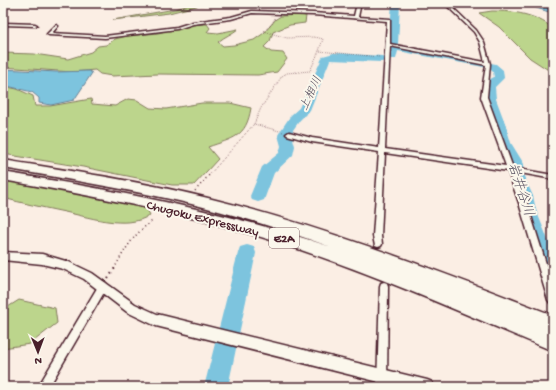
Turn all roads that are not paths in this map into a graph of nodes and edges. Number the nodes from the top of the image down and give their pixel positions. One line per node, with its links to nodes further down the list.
1 (359, 3): 3 (street)
2 (446, 3): 8 (street)
3 (356, 17): 6 (street); 7 (street)
4 (3, 24): 5 (street)
5 (35, 25)
6 (56, 26)
7 (390, 45): 8 (street); 10 (street)
8 (488, 65): 12 (street)
9 (289, 134): 10 (street)
10 (383, 150): 12 (street); 15 (street)
11 (3, 164): 20 (highway, Chugoku Expressway / E2A)
12 (509, 169): 14 (street); 19 (street)
13 (3, 176): 21 (highway, Chugoku Expressway / E2A)
14 (553, 177)
15 (378, 244)
16 (3, 256): 17 (street)
17 (103, 286): 22 (street); 23 (street)
18 (384, 286): 22 (street)
19 (553, 300)
20 (553, 325)
21 (553, 341)
22 (383, 382): 24 (street)
23 (42, 387)
24 (428, 387)

